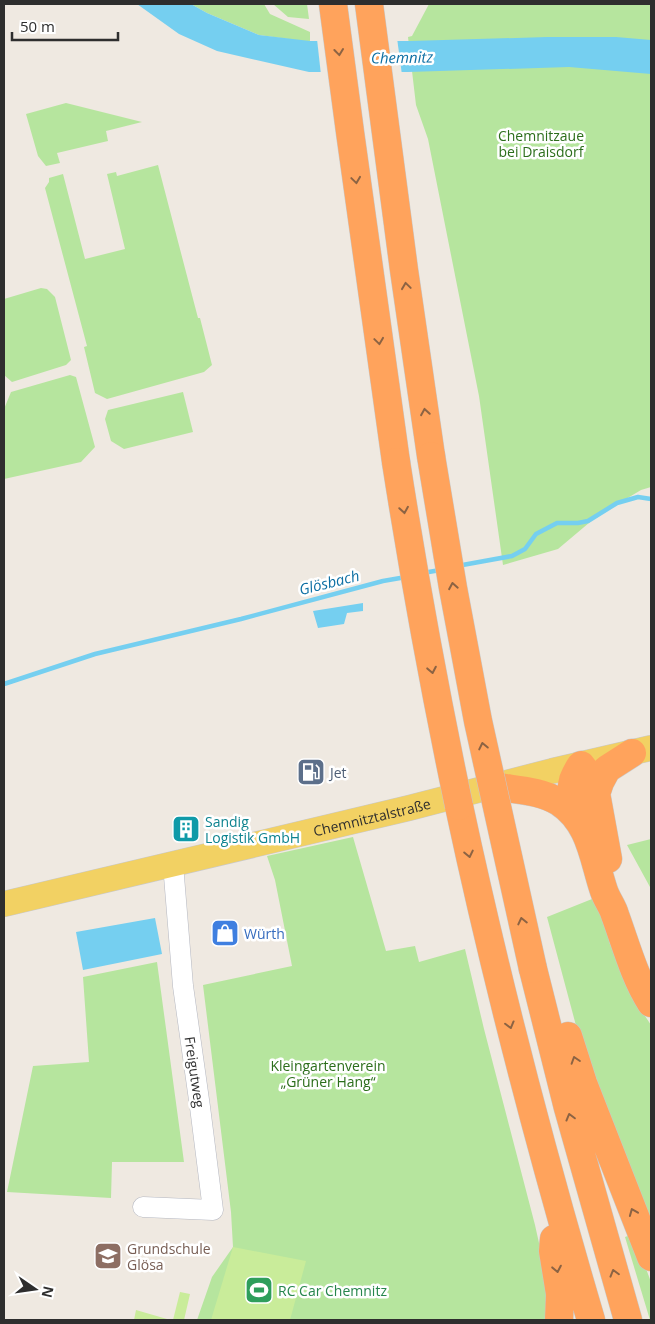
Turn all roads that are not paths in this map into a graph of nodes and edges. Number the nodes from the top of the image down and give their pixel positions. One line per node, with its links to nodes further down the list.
1 (333, 4): 13 (highway, one-way to 13, bridge)
2 (370, 4): 11 (highway, one-way to 2, bridge)
3 (642, 751): 4 (main road, Chemnitztalstraße); 6 (highway)
4 (581, 765): 5 (main road, Chemnitztalstraße); 6 (highway); 7 (highway)
5 (493, 786): 7 (highway); 8 (main road, Chemnitztalstraße)
6 (596, 794): 10 (highway)
7 (579, 820): 10 (highway)
8 (173, 864): 9 (main road, Chemnitztalstraße); 14 (street, Freigutweg)
9 (4, 904)
10 (615, 913): 12 (highway)
11 (534, 965): 15 (highway, one-way to 11); 18 (highway, one-way to 11)
12 (651, 1003)
13 (556, 1203): 16 (highway, one-way to 16); 17 (highway)
14 (143, 1207)
15 (651, 1257)
16 (559, 1320)
17 (591, 1320)
18 (628, 1320)

